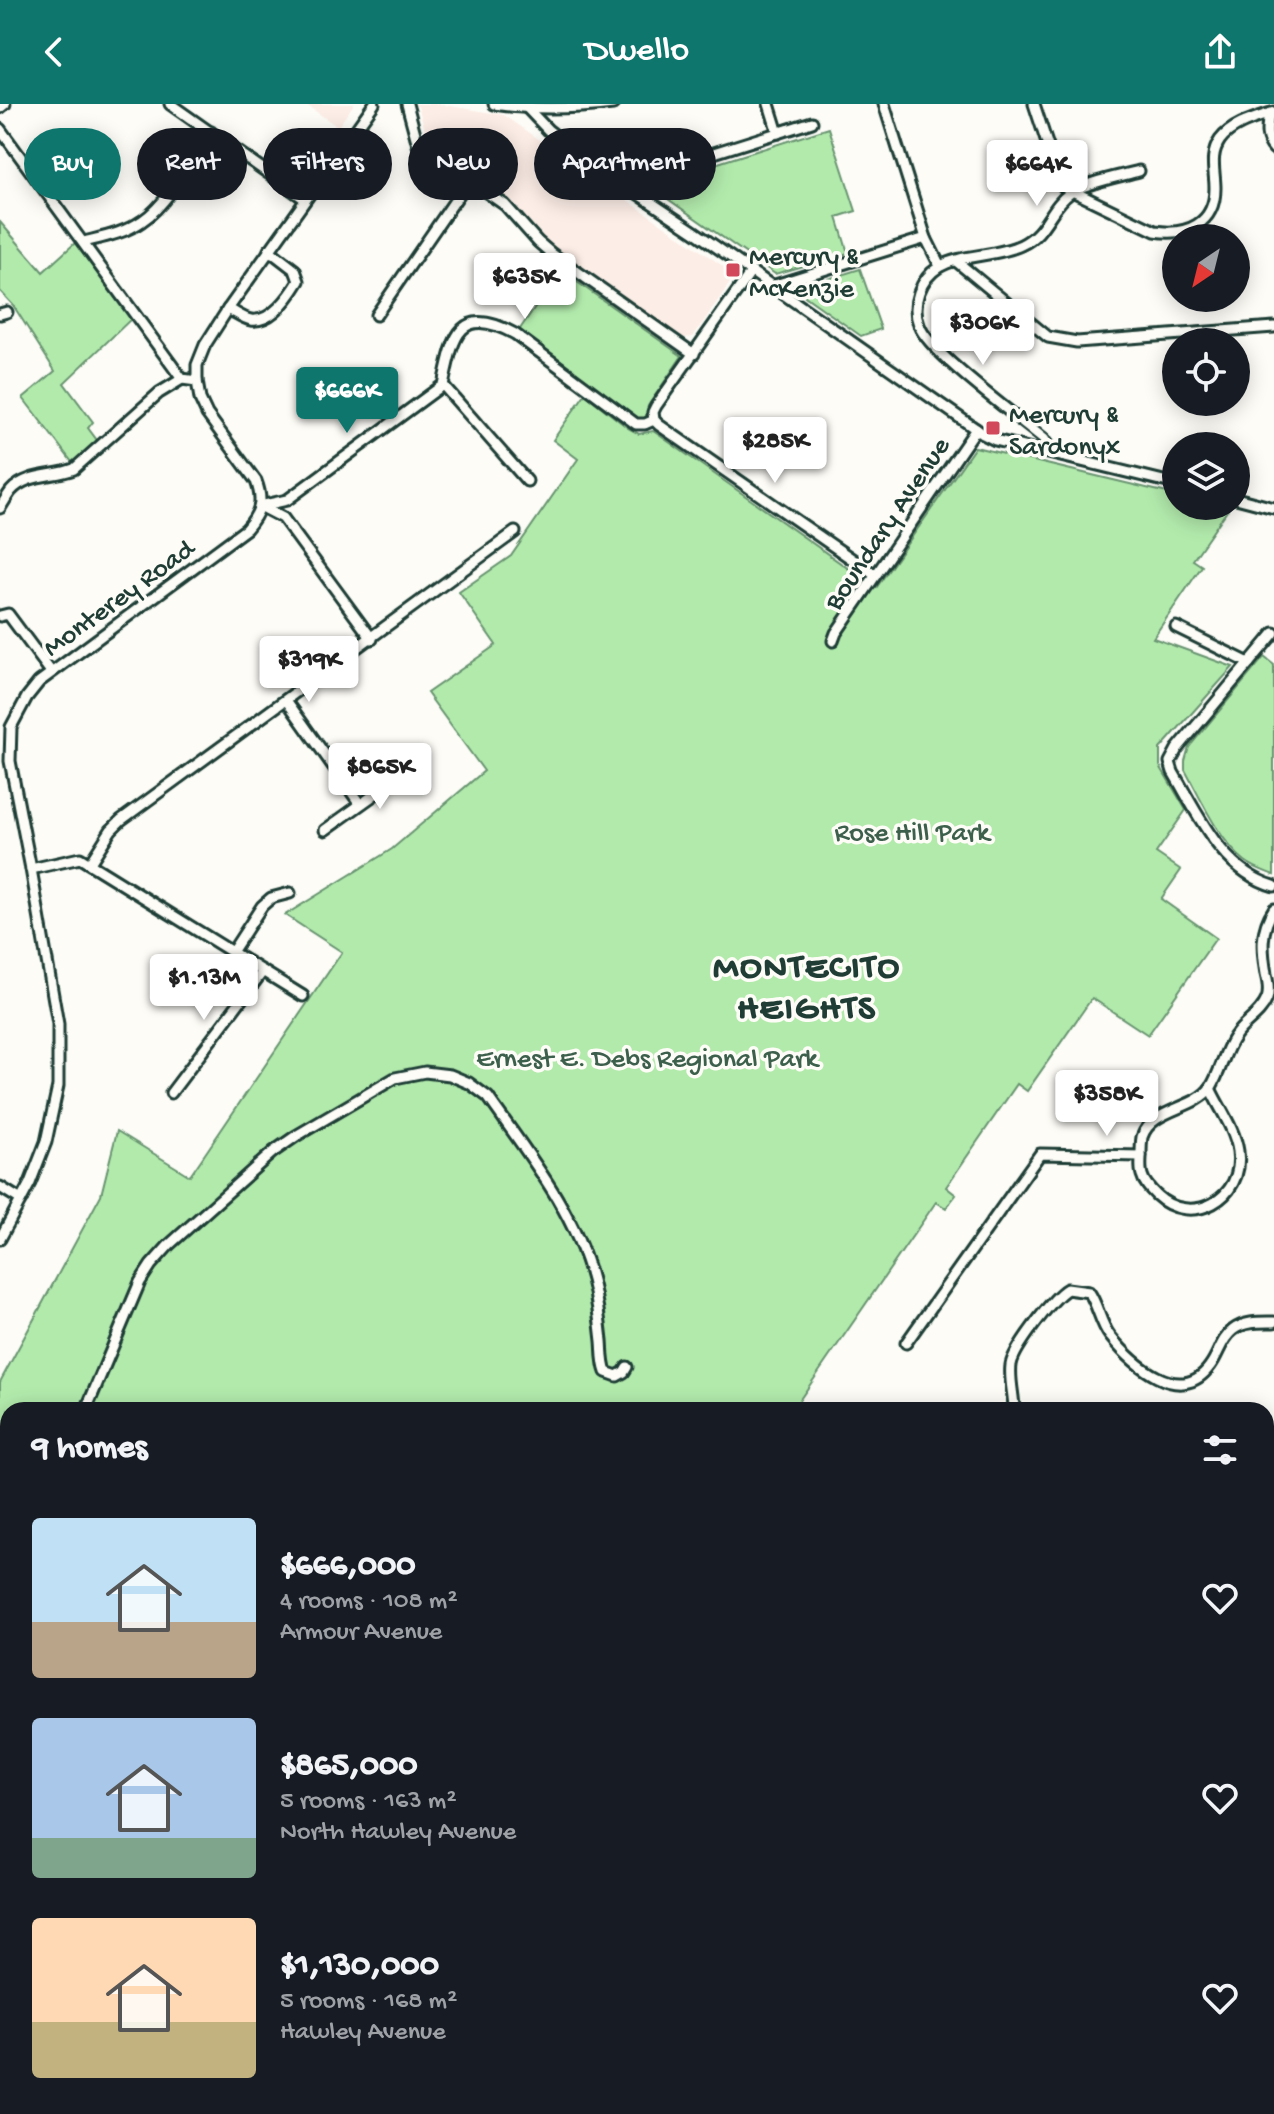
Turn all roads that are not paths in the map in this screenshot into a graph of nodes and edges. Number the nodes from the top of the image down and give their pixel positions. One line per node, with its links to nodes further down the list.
1 (5, 104): 10 (street)
2 (170, 104): 14 (street)
3 (374, 104): 15 (street)
4 (407, 104): 16 (street)
5 (494, 104): 11 (street)
6 (613, 104): 11 (street)
7 (769, 104): 19 (street)
8 (884, 104): 29 (street)
9 (1034, 104): 23 (street)
10 (0, 108)
11 (528, 109): 17 (street)
12 (1272, 115): 20 (street); 23 (street)
13 (812, 122): 19 (street)
14 (205, 128)
15 (357, 128)
16 (413, 128)
17 (546, 128)
18 (0, 129): 30 (street)
19 (778, 133): 21 (street)
20 (1274, 149)
21 (716, 152)
22 (1139, 171): 23 (street)
23 (1072, 192): 32 (street)
24 (163, 200): 30 (street)
25 (304, 200): 31 (street)
26 (455, 200): 37 (street)
27 (498, 200): 39 (street)
28 (648, 200): 34 (street)
29 (926, 238): 33 (street); 35 (street)
30 (84, 242): 40 (street)
31 (269, 250): 36 (street); 36 (street)
32 (956, 261): 33 (street); 38 (street)
33 (940, 266): 45 (street)
34 (751, 272): 35 (street); 39 (street)
35 (772, 286): 44 (street)
36 (228, 309): 41 (street)
37 (376, 315)
38 (1274, 327)
39 (694, 354): 43 (street)
40 (182, 379): 41 (street); 50 (street)
41 (197, 381): 49 (street)
42 (443, 385): 43 (street); 46 (street); 49 (street)
43 (654, 420): 53 (street)
44 (976, 429): 45 (street); 53 (street, Boundary Avenue)
45 (1055, 454): 47 (street)
46 (527, 481)
47 (1162, 481)
48 (1250, 502): 51 (street)
49 (260, 506): 57 (street); 60 (street, Monterey Road)
50 (0, 508)
51 (1274, 508)
52 (515, 532): 57 (street)
53 (875, 575): 58 (street, Boundary Avenue)
54 (0, 616): 60 (street)
55 (1176, 627): 59 (street)
56 (1274, 633): 59 (street)
57 (372, 639): 61 (street)
58 (833, 641)
59 (1249, 663): 67 (street)
60 (51, 672): 66 (street, Monterey Road)
61 (286, 700): 63 (street); 65 (street)
62 (416, 765): 63 (street)
63 (360, 804): 64 (street)
64 (325, 830)
65 (90, 863): 66 (street); 70 (street)
66 (31, 869): 77 (street, Monterey Road)
67 (1274, 886)
68 (290, 893): 70 (street)
69 (1274, 909): 73 (street)
70 (232, 952): 71 (street)
71 (263, 971): 72 (street); 74 (street)
72 (303, 996)
73 (1210, 1088): 75 (street); 75 (street)
74 (171, 1093)
75 (1141, 1156): 80 (street)
76 (0, 1187): 77 (street)
77 (21, 1200): 78 (street, Monterey Road)
78 (0, 1239)
79 (1274, 1322): 83 (street)
80 (906, 1343)
81 (627, 1367): 82 (street)
82 (89, 1402)
83 (1014, 1402)

